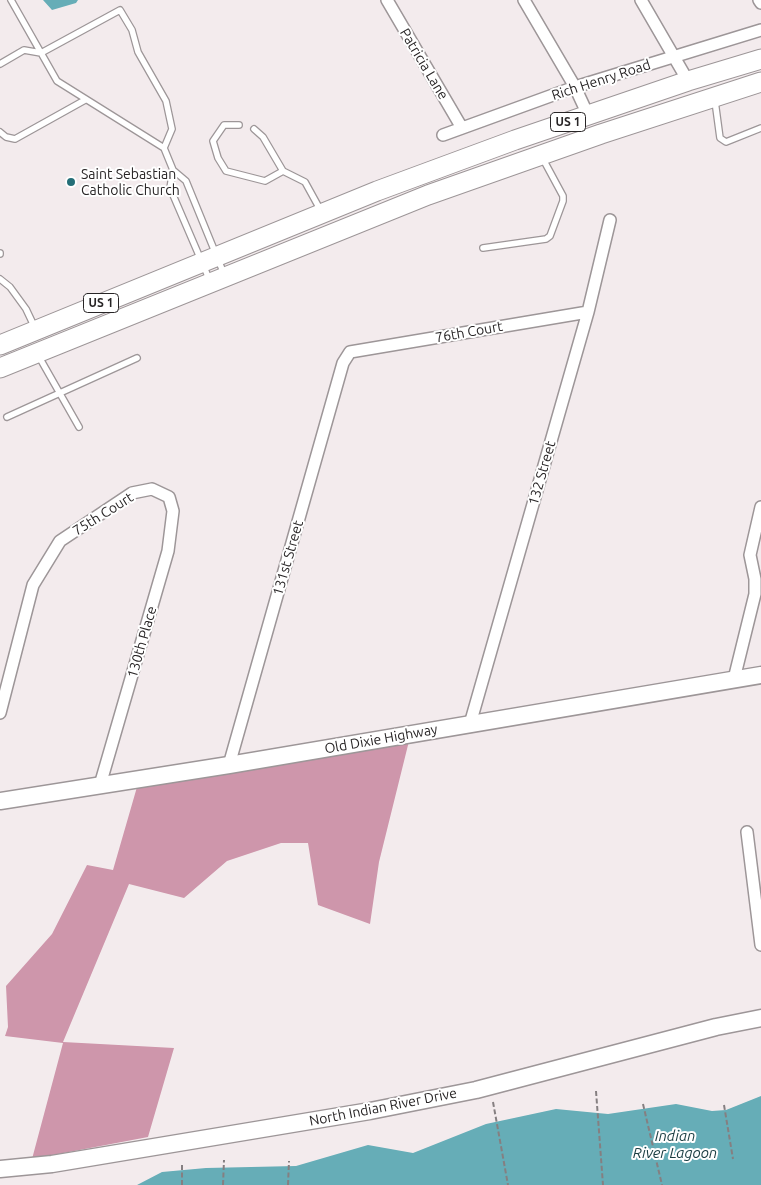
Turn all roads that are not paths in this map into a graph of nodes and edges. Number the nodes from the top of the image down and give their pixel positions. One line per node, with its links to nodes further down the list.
1 (11, 0): 6 (lane)
2 (387, 0): 17 (street, Patricia Lane)
3 (524, 0): 12 (street)
4 (641, 0): 7 (street)
5 (761, 30): 7 (street, Rich Henry Road)
6 (41, 53): 9 (lane); 14 (lane); 22 (lane)
7 (674, 56): 10 (street); 12 (street, Rich Henry Road)
8 (761, 59): 10 (main road, US 1)
9 (0, 64)
10 (688, 81): 15 (main road, US 1)
11 (761, 82): 13 (main road, US 1)
12 (575, 87): 15 (street); 17 (street, Rich Henry Road)
13 (714, 96): 18 (lane); 23 (main road, US 1)
14 (86, 100): 20 (lane); 22 (lane)
15 (588, 115): 26 (main road, US 1)
16 (239, 125): 25 (lane)
17 (462, 128): 21 (street, Rich Henry Road)
18 (761, 128)
19 (254, 129): 25 (lane)
20 (0, 132)
21 (443, 135)
22 (164, 148): 24 (lane)
23 (541, 154): 28 (lane); 31 (main road, US 1)
24 (173, 170): 29 (lane); 29 (lane)
25 (283, 171): 26 (lane)
26 (322, 213): 29 (main road, US 1)
27 (610, 220): 32 (street, 132 Street)
28 (483, 248)
29 (209, 259): 31 (lane); 31 (lane); 33 (main road, US 1)
30 (0, 279): 33 (lane)
31 (217, 279): 36 (main road, US 1)
32 (588, 312): 35 (street, 76th Court); 47 (street, 132 Street)
33 (36, 330): 34 (main road, US 1)
34 (0, 345)
35 (350, 352): 48 (street, 131st Street)
36 (37, 353): 38 (main road, US 1); 39 (lane)
37 (137, 358): 39 (lane)
38 (0, 368)
39 (60, 393): 40 (lane); 41 (lane)
40 (7, 417)
41 (79, 426)
42 (169, 497): 46 (street, 75th Court); 49 (street, 130th Place)
43 (761, 507): 45 (street)
44 (761, 675): 45 (street, Old Dixie Highway)
45 (734, 679): 47 (street, Old Dixie Highway)
46 (0, 713)
47 (470, 724): 48 (street, Old Dixie Highway)
48 (229, 765): 49 (street, Old Dixie Highway)
49 (100, 785): 50 (street, Old Dixie Highway)
50 (0, 801)
51 (747, 832): 52 (street)
52 (761, 945)
53 (761, 1018): 54 (street, North Indian River Drive)
54 (0, 1169)

